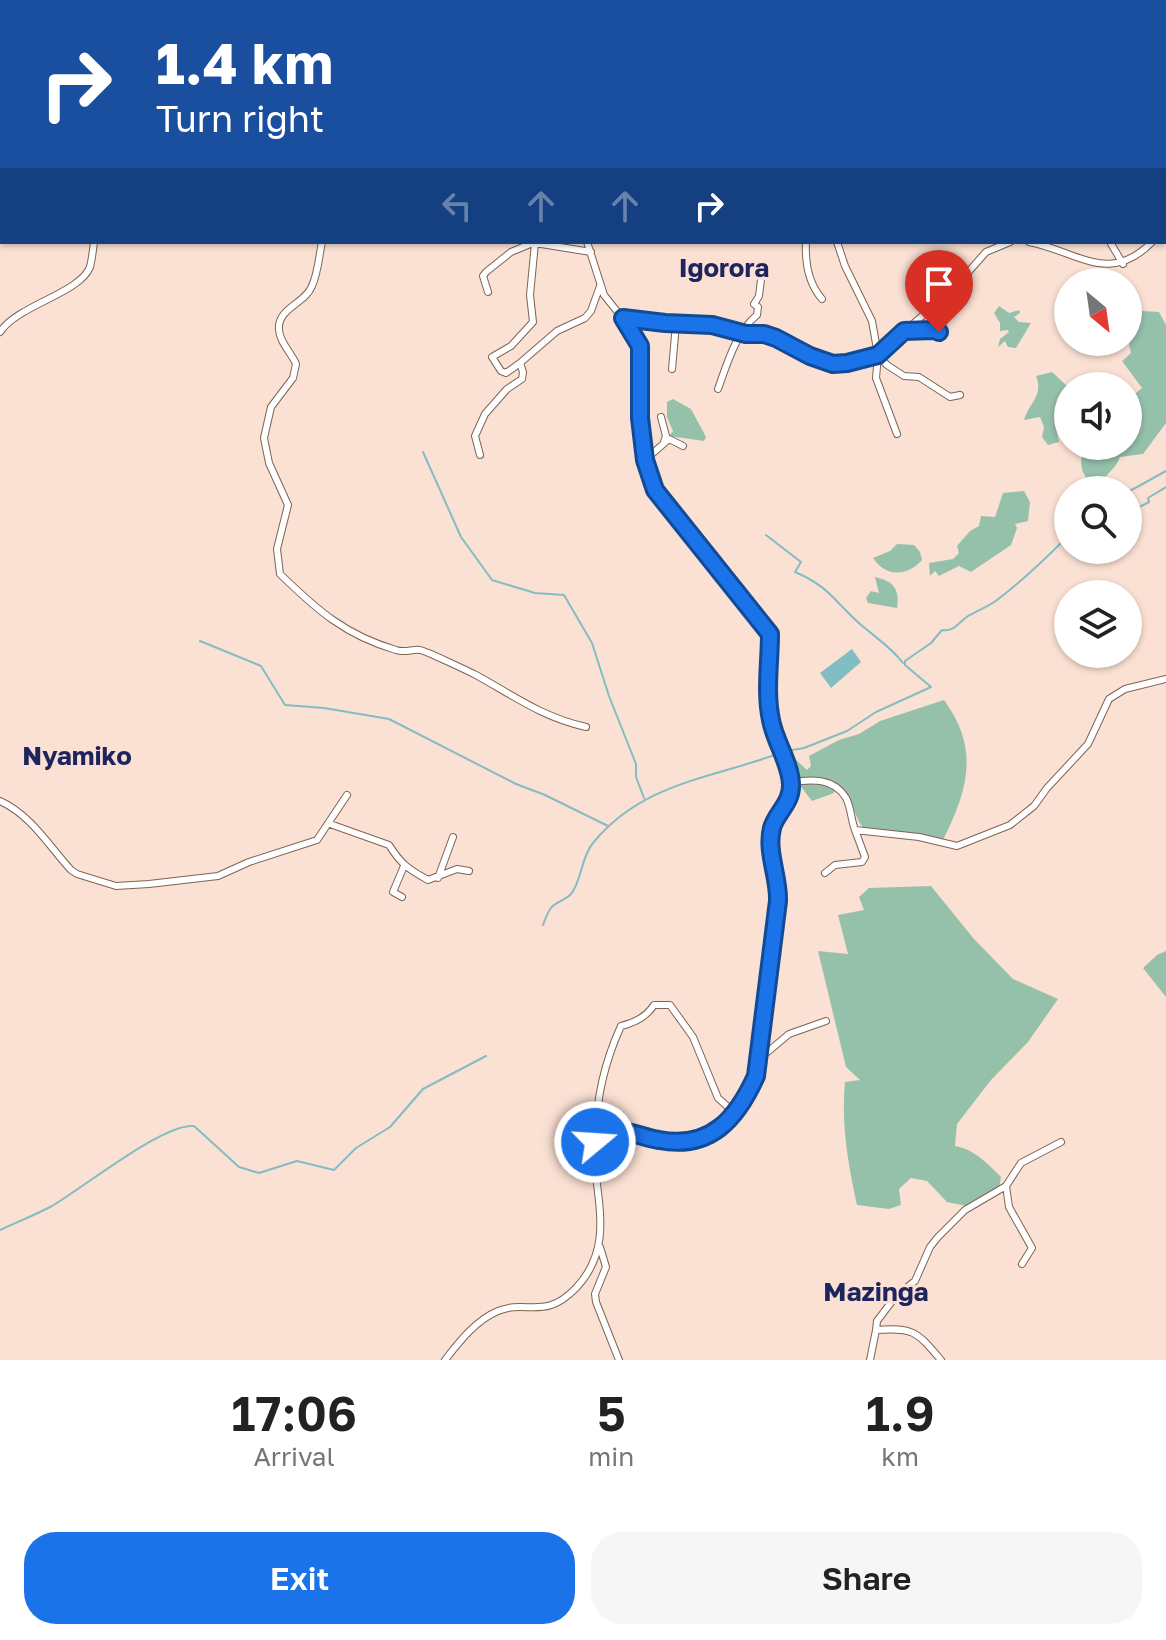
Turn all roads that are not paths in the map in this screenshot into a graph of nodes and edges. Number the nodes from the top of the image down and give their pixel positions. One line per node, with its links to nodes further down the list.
1 (94, 244): 24 (street)
2 (322, 244): 39 (street)
3 (530, 244): 17 (street)
4 (535, 244): 28 (street)
5 (546, 244): 13 (street)
6 (588, 244): 13 (street)
7 (806, 244): 18 (street)
8 (838, 244): 27 (street)
9 (1005, 244): 23 (street)
10 (1035, 244): 14 (street)
11 (1111, 244): 14 (street)
12 (1150, 244): 14 (street)
13 (591, 252): 16 (street)
14 (1123, 264)
15 (762, 271): 25 (street)
16 (601, 281): 20 (street); 28 (street)
17 (488, 292)
18 (822, 299)
19 (714, 314): 22 (street)
20 (623, 318): 21 (street); 37 (street)
21 (676, 324): 22 (street); 29 (street)
22 (712, 325): 25 (street)
23 (904, 331): 26 (street); 27 (street)
24 (0, 332)
25 (743, 333): 27 (street); 30 (street)
26 (940, 333)
27 (878, 355): 31 (street); 33 (street)
28 (520, 363): 36 (street)
29 (672, 369)
30 (718, 389)
31 (960, 395)
32 (661, 417): 34 (street)
33 (897, 434)
34 (664, 442): 35 (street); 37 (street)
35 (683, 446)
36 (480, 455)
37 (645, 460): 40 (street)
38 (1166, 679): 44 (street)
39 (586, 727)
40 (792, 782): 44 (street); 52 (street)
41 (347, 795): 43 (street)
42 (0, 801): 43 (street)
43 (330, 824): 46 (street)
44 (855, 830): 48 (street)
45 (453, 837): 49 (street)
46 (404, 866): 49 (street); 50 (street)
47 (469, 871): 49 (street)
48 (825, 873)
49 (438, 878)
50 (402, 897)
51 (826, 1021): 52 (street)
52 (758, 1060): 53 (street)
53 (735, 1113): 54 (street); 54 (street)
54 (596, 1137): 57 (street)
55 (1061, 1142): 56 (street)
56 (1006, 1186): 58 (street); 59 (street)
57 (600, 1246): 60 (street); 61 (street)
58 (1022, 1264)
59 (876, 1330): 62 (street); 63 (street)
60 (445, 1360)
61 (619, 1360)
62 (870, 1360)
63 (941, 1360)

